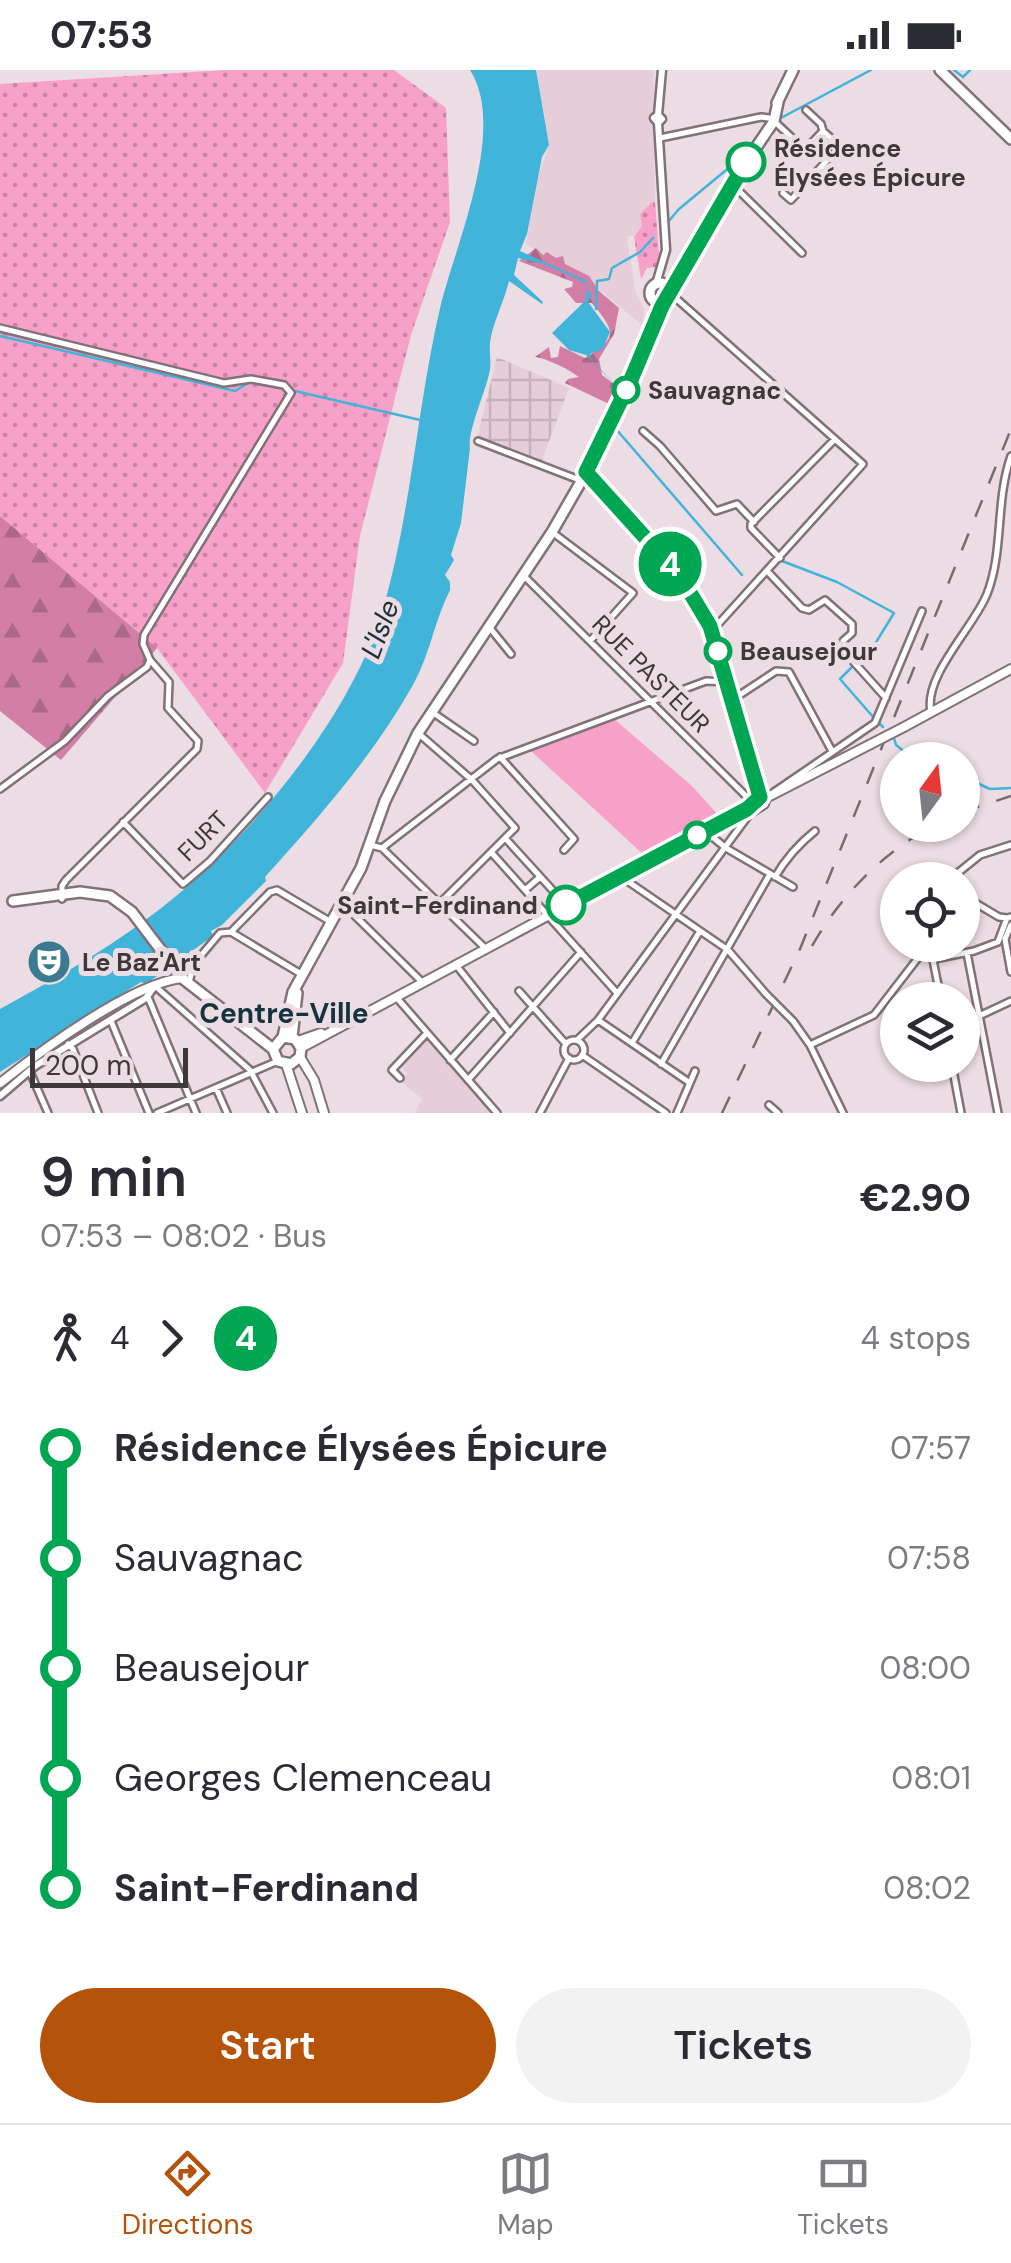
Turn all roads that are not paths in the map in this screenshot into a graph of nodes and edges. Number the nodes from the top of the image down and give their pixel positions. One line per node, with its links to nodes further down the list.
1 (662, 70): 7 (street)
2 (792, 70): 5 (main road)
3 (940, 70): 8 (main road)
4 (806, 110): 6 (street)
5 (771, 119): 6 (street); 7 (street); 9 (main road)
6 (823, 131): 10 (street)
7 (660, 138): 12 (street)
8 (1011, 139)
9 (736, 182): 11 (street); 12 (main road)
10 (784, 193)
11 (802, 253)
12 (663, 290): 15 (street); 18 (main road)
13 (0, 328): 29 (street)
14 (643, 431): 19 (street)
15 (834, 439): 19 (street); 21 (street)
16 (478, 440): 18 (street)
17 (1011, 456): 36 (street)
18 (584, 476): 20 (main road); 26 (street)
19 (754, 522): 21 (street)
20 (552, 532): 23 (main road); 27 (street)
21 (780, 558): 22 (street)
22 (768, 572): 26 (street); 32 (street)
23 (522, 574): 25 (main road); 27 (street, RUE PASTEUR)
24 (922, 611): 32 (street)
25 (488, 626): 28 (street); 35 (main road)
26 (712, 631): 31 (street)
27 (590, 641): 34 (street, RUE PASTEUR)
28 (511, 654)
29 (150, 660): 42 (street); 45 (street)
30 (1009, 674): 36 (main road)
31 (727, 682): 33 (street); 34 (street)
32 (886, 698): 39 (street)
33 (732, 700): 39 (street); 44 (street)
34 (652, 702): 40 (street); 44 (street, RUE PASTEUR)
35 (432, 712): 37 (main road); 38 (street)
36 (931, 712): 44 (main road, bridge)
37 (418, 733): 41 (street); 50 (main road)
38 (474, 740)
39 (832, 751): 44 (street)
40 (500, 757): 41 (street); 53 (street)
41 (472, 780): 48 (street); 51 (street)
42 (0, 789)
43 (268, 797): 45 (street, FURT)
44 (758, 802): 46 (main road); 52 (street)
45 (123, 822): 61 (street)
46 (705, 831): 52 (street); 56 (main road)
47 (815, 831): 57 (street)
48 (506, 838): 54 (street); 58 (street)
49 (1011, 845): 55 (street)
50 (370, 846): 51 (street); 63 (main road)
51 (382, 848): 64 (street)
52 (726, 848): 57 (street); 68 (street)
53 (564, 850)
54 (491, 852): 60 (street); 64 (street)
55 (972, 862)
56 (620, 876): 65 (main road); 68 (street)
57 (773, 876): 59 (street); 75 (street)
58 (540, 877): 60 (street); 65 (street)
59 (793, 887)
60 (525, 890): 67 (street)
61 (62, 896): 62 (main road); 82 (main road)
62 (0, 901)
63 (342, 903): 70 (main road); 84 (street)
64 (440, 903): 74 (street)
65 (566, 905): 67 (main road)
66 (980, 905): 69 (street)
67 (548, 914): 74 (main road); 77 (street)
68 (676, 916): 71 (street); 88 (street)
69 (1010, 920): 73 (street)
70 (332, 923): 72 (street); 83 (main road)
71 (700, 931): 75 (street); 100 (street)
72 (231, 932): 82 (street); 83 (street)
73 (1003, 938): 76 (street); 81 (street)
74 (485, 948): 80 (main road)
75 (728, 950): 104 (street, bridge); 109 (street)
76 (980, 950)
77 (581, 952): 88 (street); 92 (street)
78 (916, 962): 104 (street)
79 (934, 962): 85 (street)
80 (455, 964): 84 (main road); 93 (street)
81 (1011, 972)
82 (178, 976): 86 (main road); 102 (main road)
83 (303, 978): 102 (main road)
84 (422, 982): 90 (main road)
85 (938, 982)
86 (155, 986): 89 (street); 111 (street); 116 (main road)
87 (519, 991): 92 (street)
88 (618, 993): 96 (street)
89 (148, 996): 95 (street); 120 (street)
90 (396, 996): 97 (street); 102 (main road)
91 (1011, 1000): 94 (street)
92 (533, 1007): 98 (street); 103 (street)
93 (494, 1012): 98 (street); 107 (street)
94 (980, 1015): 138 (street)
95 (111, 1020): 101 (street); 124 (street)
96 (598, 1020): 99 (street); 100 (street)
97 (427, 1033): 107 (street); 113 (street)
98 (510, 1033): 114 (street)
99 (576, 1040): 103 (street); 105 (street)
100 (632, 1043): 109 (street)
101 (68, 1044): 110 (street); 123 (street)
102 (292, 1044): 108 (main road); 108 (main road); 130 (main road)
103 (566, 1044): 106 (street)
104 (810, 1045): 136 (street)
105 (582, 1055): 106 (street); 133 (street)
106 (568, 1058): 132 (street)
107 (450, 1060): 114 (street)
108 (282, 1063): 111 (street); 129 (main road)
109 (662, 1064): 117 (street)
110 (30, 1072): 119 (street); 122 (street)
111 (252, 1072): 118 (street); 128 (street)
112 (695, 1072): 117 (street)
113 (400, 1078)
114 (468, 1080): 131 (street)
115 (955, 1082): 137 (street)
116 (0, 1083)
117 (690, 1083): 134 (street)
118 (216, 1088): 120 (street); 127 (street)
119 (0, 1096)
120 (190, 1099): 125 (street); 126 (street)
121 (769, 1105): 135 (street)
122 (48, 1113)
123 (98, 1113)
124 (149, 1113)
125 (157, 1113)
126 (196, 1113)
127 (227, 1113)
128 (272, 1113)
129 (302, 1113)
130 (324, 1113)
131 (497, 1113)
132 (540, 1113)
133 (666, 1113)
134 (677, 1113)
135 (778, 1113)
136 (843, 1113)
137 (961, 1113)
138 (998, 1113)

